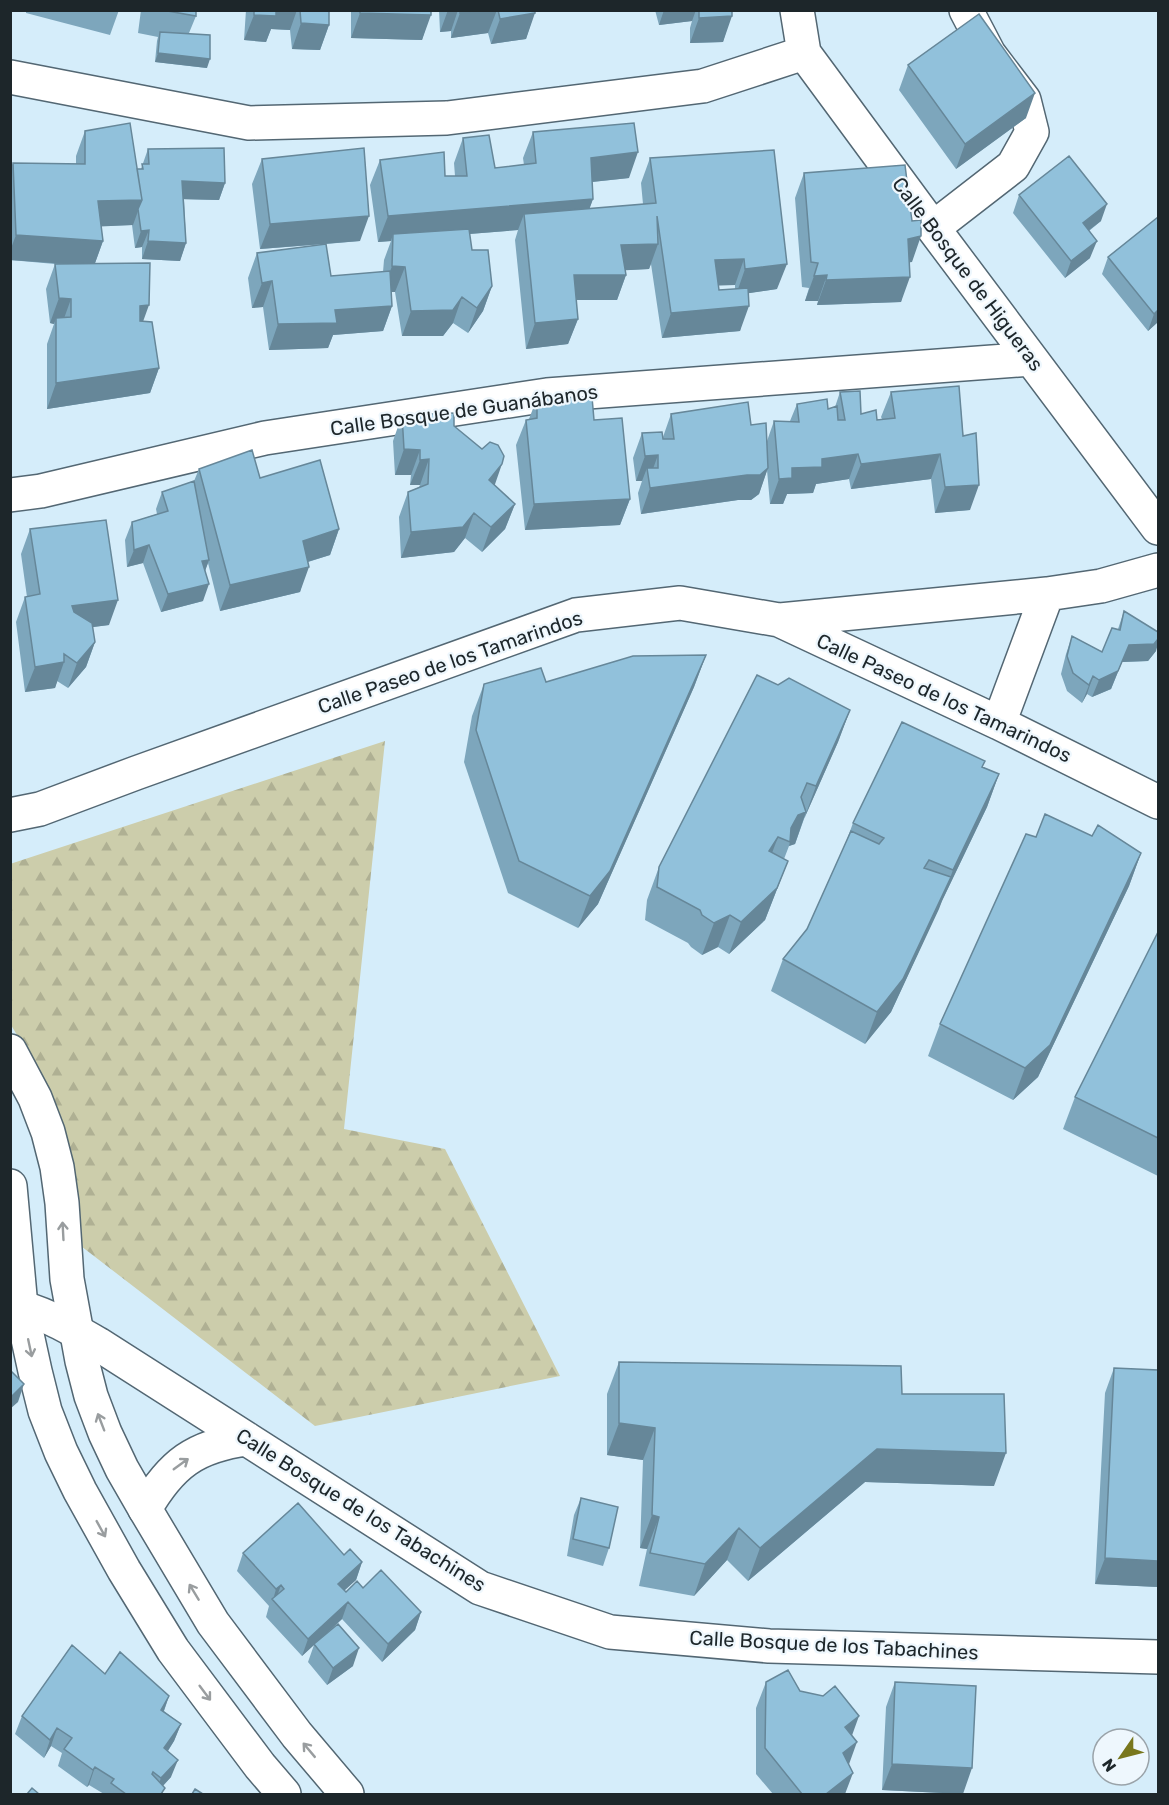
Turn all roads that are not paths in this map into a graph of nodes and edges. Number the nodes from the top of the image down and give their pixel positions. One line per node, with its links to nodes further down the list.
1 (796, 10): 3 (street, Calle Bosque de Higueras)
2 (966, 10): 5 (street)
3 (804, 53): 4 (street); 5 (street, Calle Bosque de Higueras)
4 (10, 77)
5 (933, 228): 6 (street, Calle Bosque de Higueras)
6 (1031, 359): 7 (street, Calle Bosque de Guanábanos); 8 (street, Calle Bosque de Higueras)
7 (10, 495)
8 (1158, 528)
9 (1158, 570): 10 (street)
10 (1047, 594): 11 (street); 12 (street)
11 (779, 620): 12 (street, Calle Paseo de los Tamarindos); 14 (street, Calle Paseo de los Tamarindos)
12 (999, 723): 13 (street, Calle Paseo de los Tamarindos)
13 (1158, 802)
14 (25, 812): 15 (street, Calle Paseo de los Tamarindos)
15 (10, 828)
16 (10, 1051): 19 (street, one-way to 16)
17 (10, 1186): 18 (street)
18 (16, 1306): 19 (street, Calle Bosque de los Tabachines); 23 (street, one-way to 23)
19 (76, 1332): 20 (street, Calle Bosque de los Tabachines); 21 (street, one-way to 19)
20 (247, 1439): 21 (street, one-way to 20); 22 (street, Calle Bosque de los Tabachines)
21 (145, 1509): 24 (street, one-way to 21)
22 (1158, 1657)
23 (284, 1794)
24 (347, 1794)

